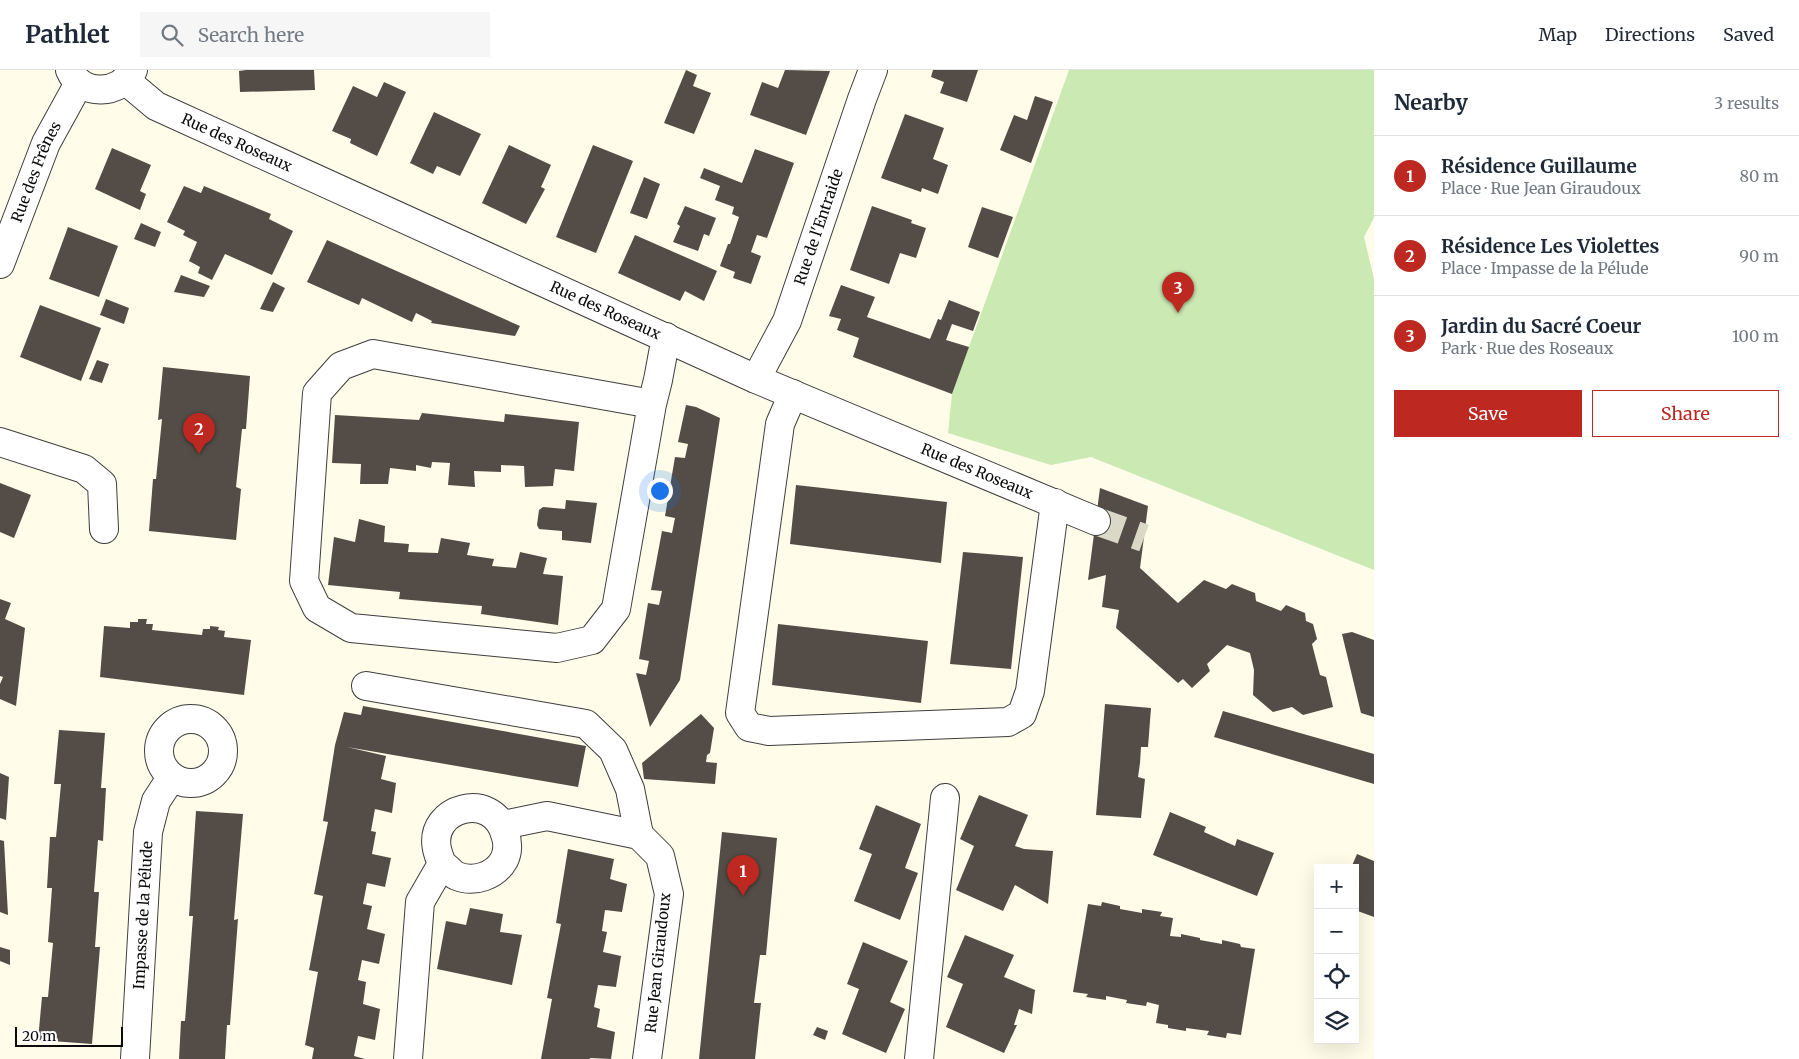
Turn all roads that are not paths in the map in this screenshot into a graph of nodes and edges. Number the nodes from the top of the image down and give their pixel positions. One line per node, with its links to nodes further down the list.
1 (873, 70): 6 (street, Rue de l'Entraide)
2 (129, 75): 3 (street); 5 (street, Rue des Roseaux)
3 (74, 76): 4 (street, Rue des Frênes)
4 (0, 264)
5 (666, 337): 6 (street, Rue des Roseaux); 8 (street)
6 (756, 379): 7 (street, Rue des Roseaux)
7 (793, 394): 10 (street, Rue des Roseaux); 10 (street)
8 (652, 404): 8 (street)
9 (0, 442): 12 (street)
10 (1055, 503): 11 (street, Rue des Roseaux)
11 (1096, 521)
12 (104, 529)
13 (366, 686): 17 (street)
14 (171, 778): 19 (street, Impasse de la Pélude)
15 (945, 798): 22 (street)
16 (503, 825): 17 (street); 18 (street); 18 (street)
17 (639, 835): 21 (street, Rue Jean Giraudoux)
18 (442, 864): 20 (street)
19 (135, 1059)
20 (408, 1059)
21 (647, 1059)
22 (919, 1059)

